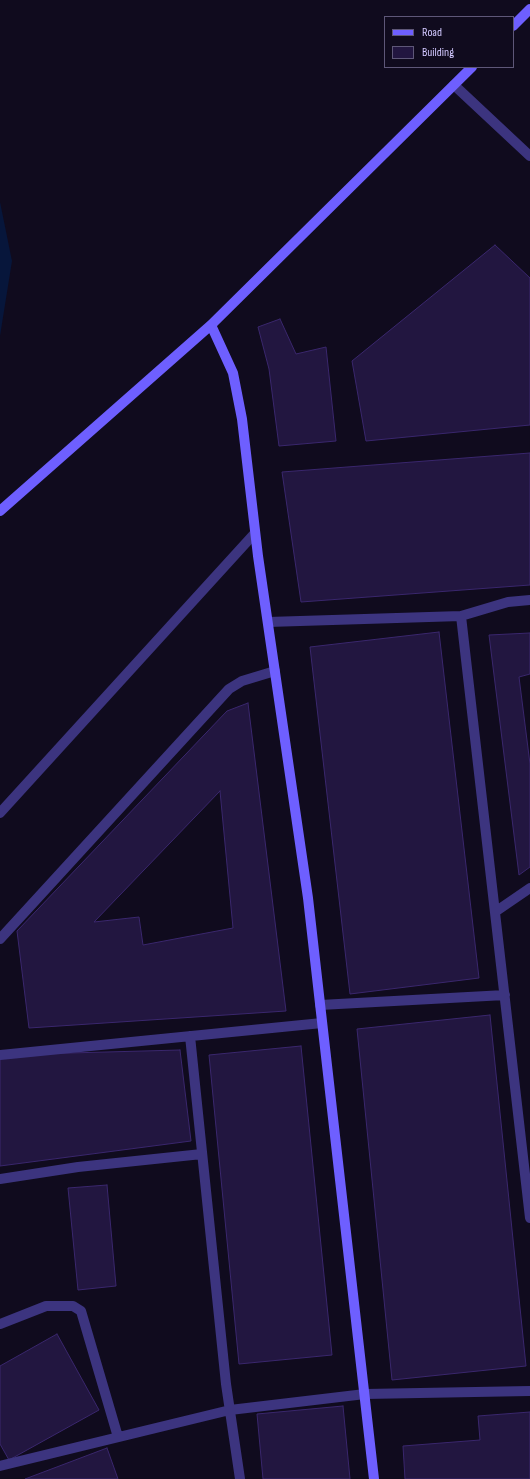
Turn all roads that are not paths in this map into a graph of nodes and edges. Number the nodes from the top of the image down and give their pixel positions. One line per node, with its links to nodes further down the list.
1 (530, 9): 2 (street)
2 (514, 25)
3 (471, 68): 4 (street)
4 (454, 85): 5 (lane); 6 (street)
5 (530, 156)
6 (211, 324): 7 (street); 8 (street)
7 (0, 511)
8 (255, 533): 11 (street); 13 (lane)
9 (530, 600): 10 (lane)
10 (460, 616): 11 (lane); 15 (lane)
11 (268, 622): 12 (street)
12 (275, 671): 16 (lane); 18 (street)
13 (0, 813)
14 (530, 888): 15 (lane)
15 (495, 912): 17 (lane)
16 (0, 939)
17 (505, 995): 18 (lane); 24 (lane)
18 (320, 1005): 19 (street)
19 (322, 1023): 20 (lane); 28 (street)
20 (190, 1036): 21 (lane); 22 (lane)
21 (0, 1055)
22 (202, 1154): 23 (lane); 29 (lane)
23 (0, 1179)
24 (529, 1201): 25 (lane)
25 (530, 1218)
26 (0, 1324): 30 (lane)
27 (530, 1391): 28 (lane)
28 (365, 1394): 29 (lane); 33 (street)
29 (230, 1410): 30 (lane); 32 (lane)
30 (118, 1437): 31 (lane)
31 (0, 1466)
32 (240, 1479)
33 (374, 1479)

